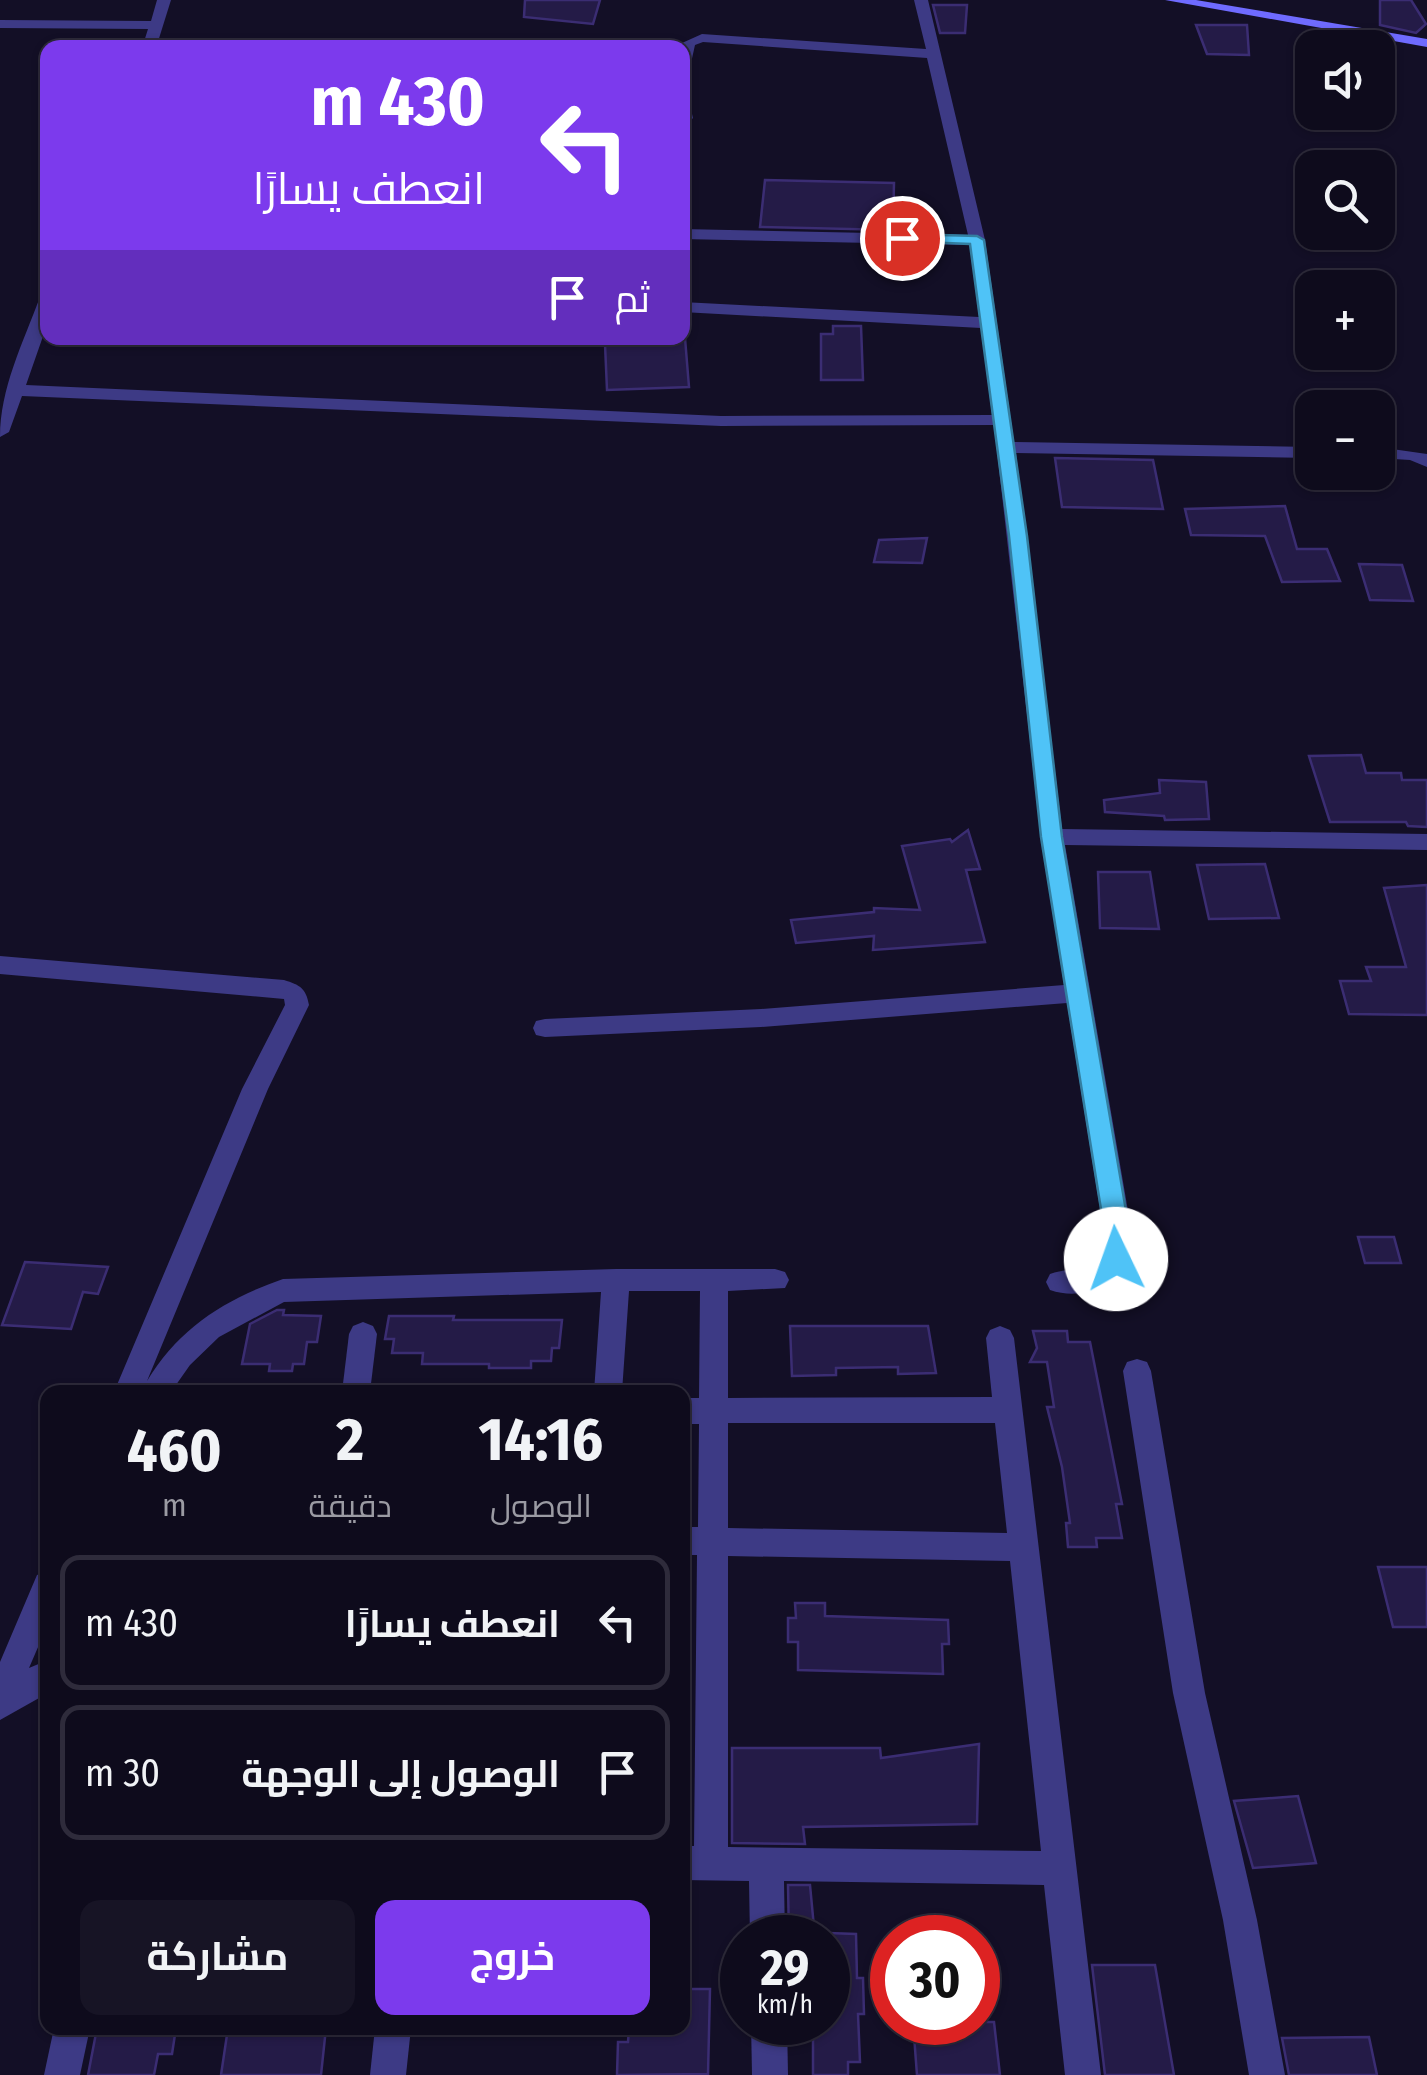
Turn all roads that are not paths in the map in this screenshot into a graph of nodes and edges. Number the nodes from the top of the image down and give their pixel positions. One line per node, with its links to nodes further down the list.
1 (164, 0): 5 (street)
2 (921, 0): 9 (street)
3 (1172, 0): 8 (main road)
4 (0, 24): 5 (street)
5 (156, 26): 6 (street)
6 (152, 40)
7 (690, 43): 9 (street)
8 (1427, 44)
9 (932, 54): 11 (street)
10 (690, 234): 11 (street)
11 (977, 240): 14 (street)
12 (690, 307): 14 (street)
13 (40, 319): 15 (street)
14 (990, 323): 16 (street)
15 (14, 390): 16 (street); 17 (street)
16 (1002, 420): 18 (street)
17 (0, 432)
18 (1006, 448): 19 (street); 22 (street)
19 (1295, 452)
20 (1395, 454): 21 (street)
21 (1427, 461)
22 (1052, 837): 23 (street); 25 (street)
23 (1427, 842)
24 (0, 965): 34 (street)
25 (1077, 992): 26 (street); 30 (street)
26 (545, 1028)
27 (714, 1279): 28 (street); 29 (street); 39 (street)
28 (616, 1280): 35 (street); 37 (street)
29 (775, 1280)
30 (1060, 1282)
31 (364, 1334): 36 (street)
32 (1000, 1338): 38 (street)
33 (1137, 1370): 56 (street)
34 (131, 1385)
35 (162, 1385)
36 (357, 1385)
37 (608, 1385)
38 (1008, 1410): 39 (street); 41 (street)
39 (698, 1411): 40 (street)
40 (698, 1541): 41 (street); 45 (street)
41 (1023, 1546): 47 (street)
42 (40, 1605): 44 (street)
43 (40, 1680): 44 (street)
44 (0, 1703)
45 (697, 1864): 46 (street)
46 (766, 1864): 47 (street); 48 (street)
47 (1060, 1868): 55 (street)
48 (767, 1915)
49 (71, 2035): 52 (street)
50 (392, 2035): 53 (street)
51 (769, 2045): 54 (street)
52 (62, 2075)
53 (388, 2075)
54 (770, 2075)
55 (1083, 2075)
56 (1267, 2075)

